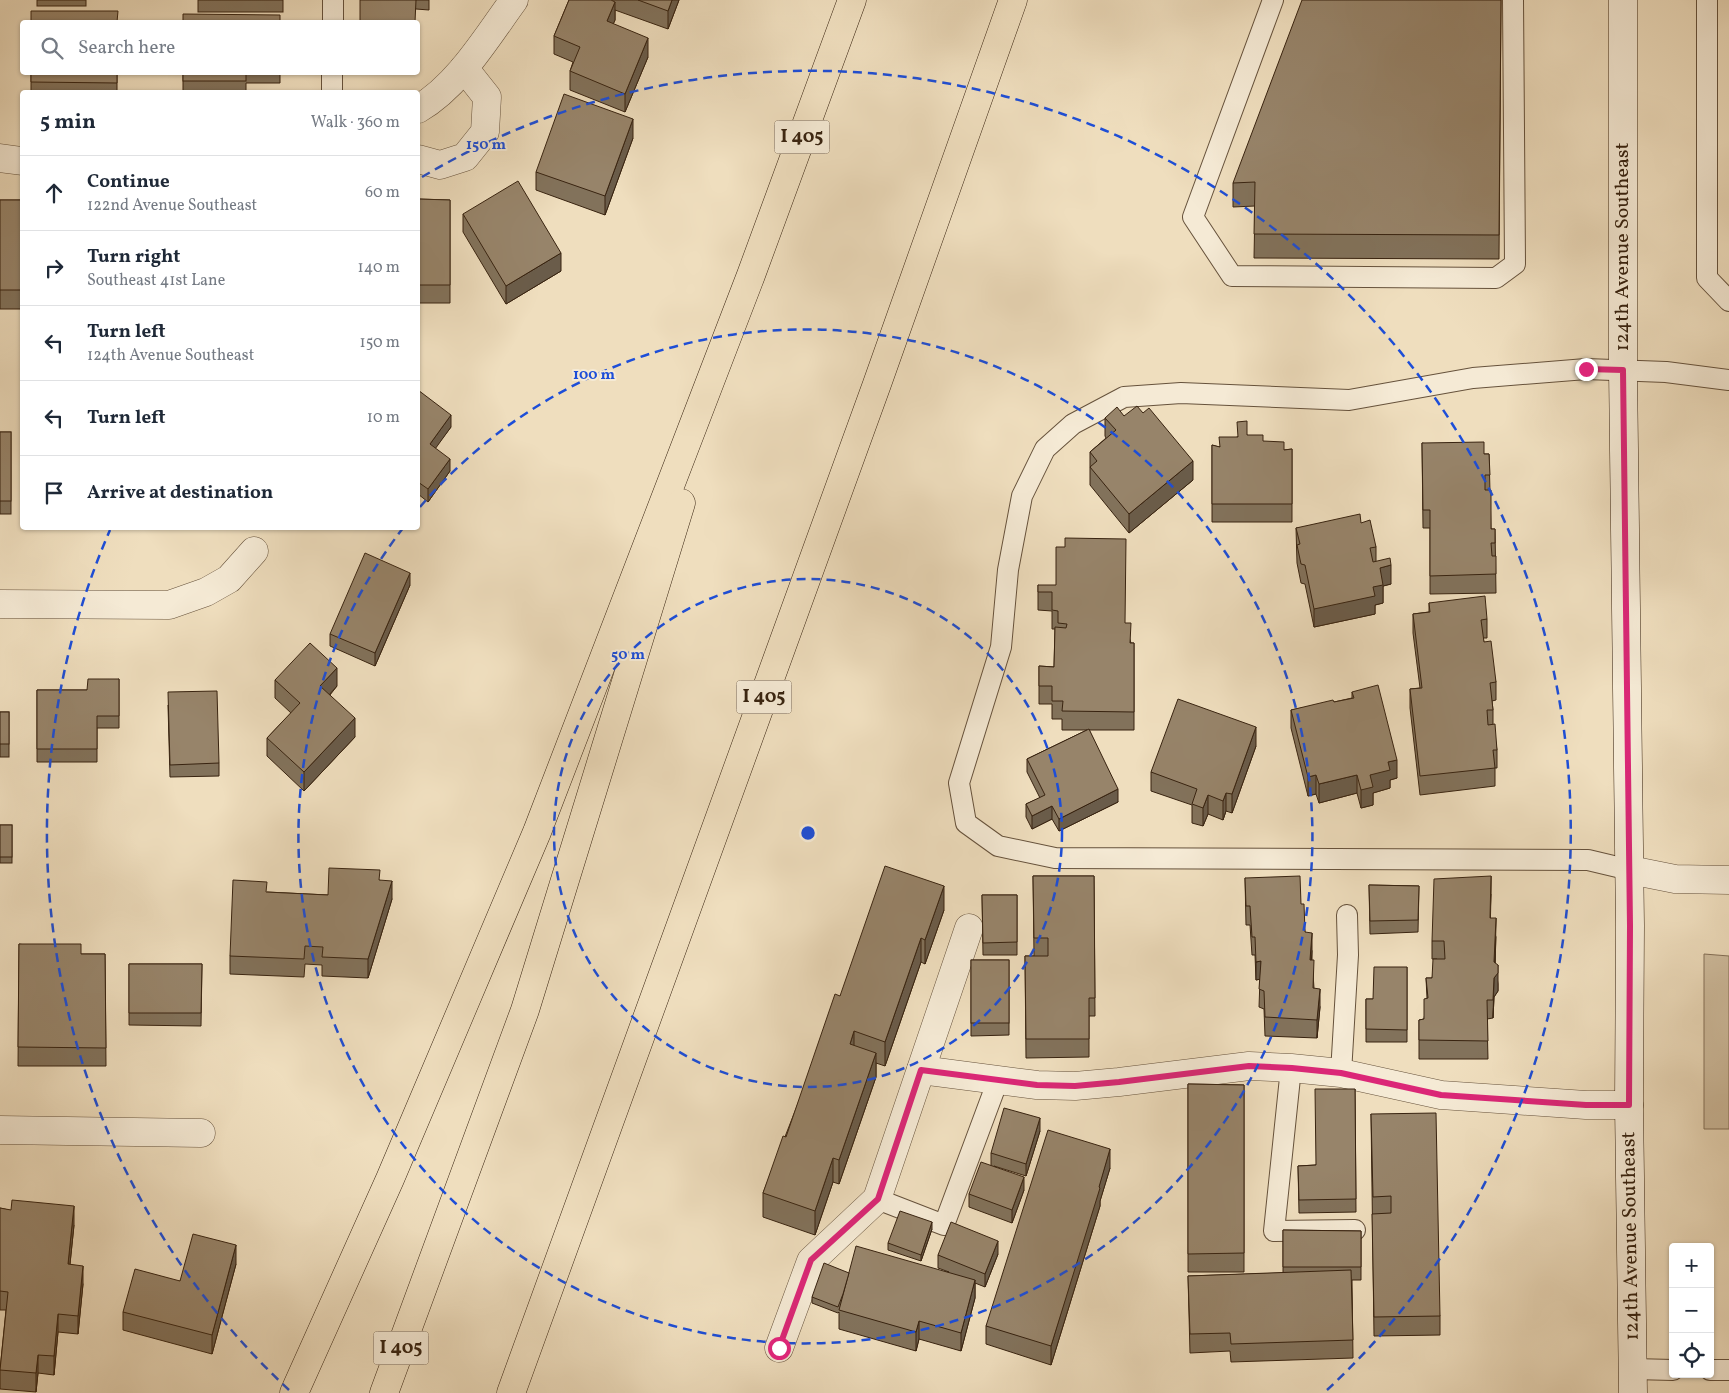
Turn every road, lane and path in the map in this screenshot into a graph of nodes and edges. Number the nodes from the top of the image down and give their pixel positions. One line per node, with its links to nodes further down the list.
1 (333, 0): 9 (lane)
2 (514, 0): 10 (street)
3 (852, 0): 17 (highway, I 405)
4 (1013, 0): 43 (highway, I 405)
5 (1273, 0): 6 (lane)
6 (1513, 0)
7 (1623, 0): 19 (street, 124th Avenue Southeast)
8 (1707, 0): 18 (lane)
9 (333, 20)
10 (464, 68): 13 (street); 15 (street)
11 (332, 75): 12 (lane)
12 (332, 90)
13 (420, 108)
14 (0, 158): 16 (street)
15 (420, 160)
16 (20, 161)
17 (752, 275): 41 (highway); 42 (highway, I 405)
18 (1729, 301)
19 (1623, 370): 20 (lane); 23 (street, 124th Avenue Southeast); 23 (lane)
20 (1729, 380)
21 (254, 551): 22 (street)
22 (0, 604)
23 (1630, 870): 24 (street); 31 (street, 124th Avenue Southeast)
24 (1729, 880)
25 (1347, 915): 29 (lane)
26 (969, 928): 28 (street)
27 (1292, 1068): 29 (street); 30 (street); 35 (lane)
28 (921, 1070): 30 (street); 34 (street)
29 (1341, 1073): 31 (street)
30 (998, 1080): 34 (lane)
31 (1629, 1105): 40 (street, 124th Avenue Southeast)
32 (0, 1130): 33 (street)
33 (201, 1133)
34 (878, 1199): 36 (street)
35 (1355, 1230)
36 (779, 1348)
37 (1714, 1370): 38 (lane)
38 (1729, 1370)
39 (1669, 1371): 40 (lane)
40 (1633, 1381)
41 (294, 1393)
42 (384, 1393)
43 (511, 1393)

